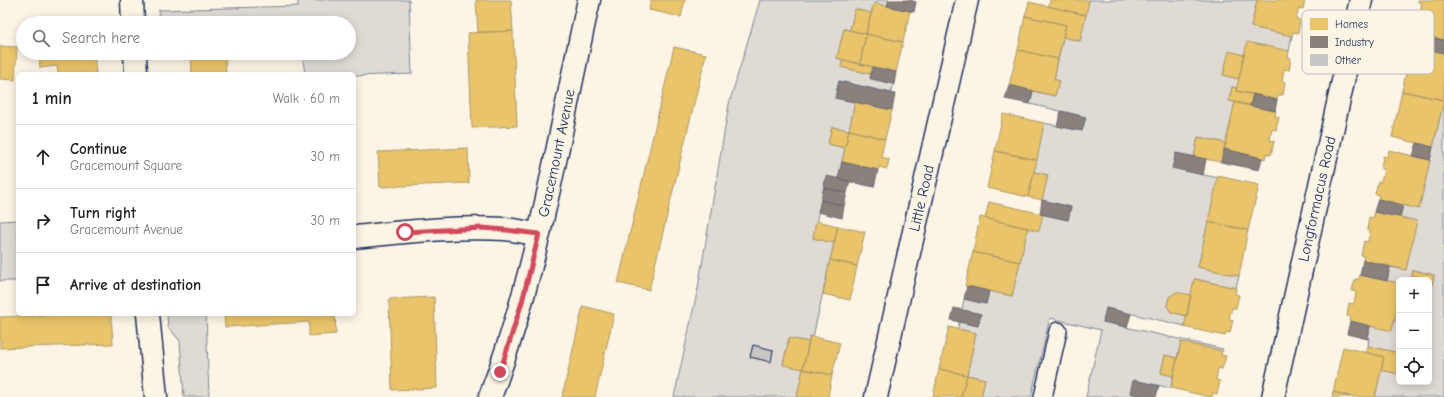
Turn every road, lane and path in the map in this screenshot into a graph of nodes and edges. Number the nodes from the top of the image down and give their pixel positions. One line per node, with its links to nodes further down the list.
1 (132, 0): 6 (street)
2 (589, 0): 10 (street, Gracemount Avenue)
3 (967, 0): 16 (street, Little Road)
4 (1361, 0): 5 (street, Longformacus Road)
5 (1359, 10)
6 (133, 16)
7 (135, 60): 8 (street)
8 (136, 72)
9 (1345, 74): 18 (street, Longformacus Road)
10 (539, 234): 11 (street); 15 (street, Gracemount Avenue)
11 (356, 237)
12 (148, 316): 14 (street)
13 (1058, 331): 17 (lane)
14 (156, 397)
15 (490, 397)
16 (876, 397)
17 (1044, 397)
18 (1273, 397)

